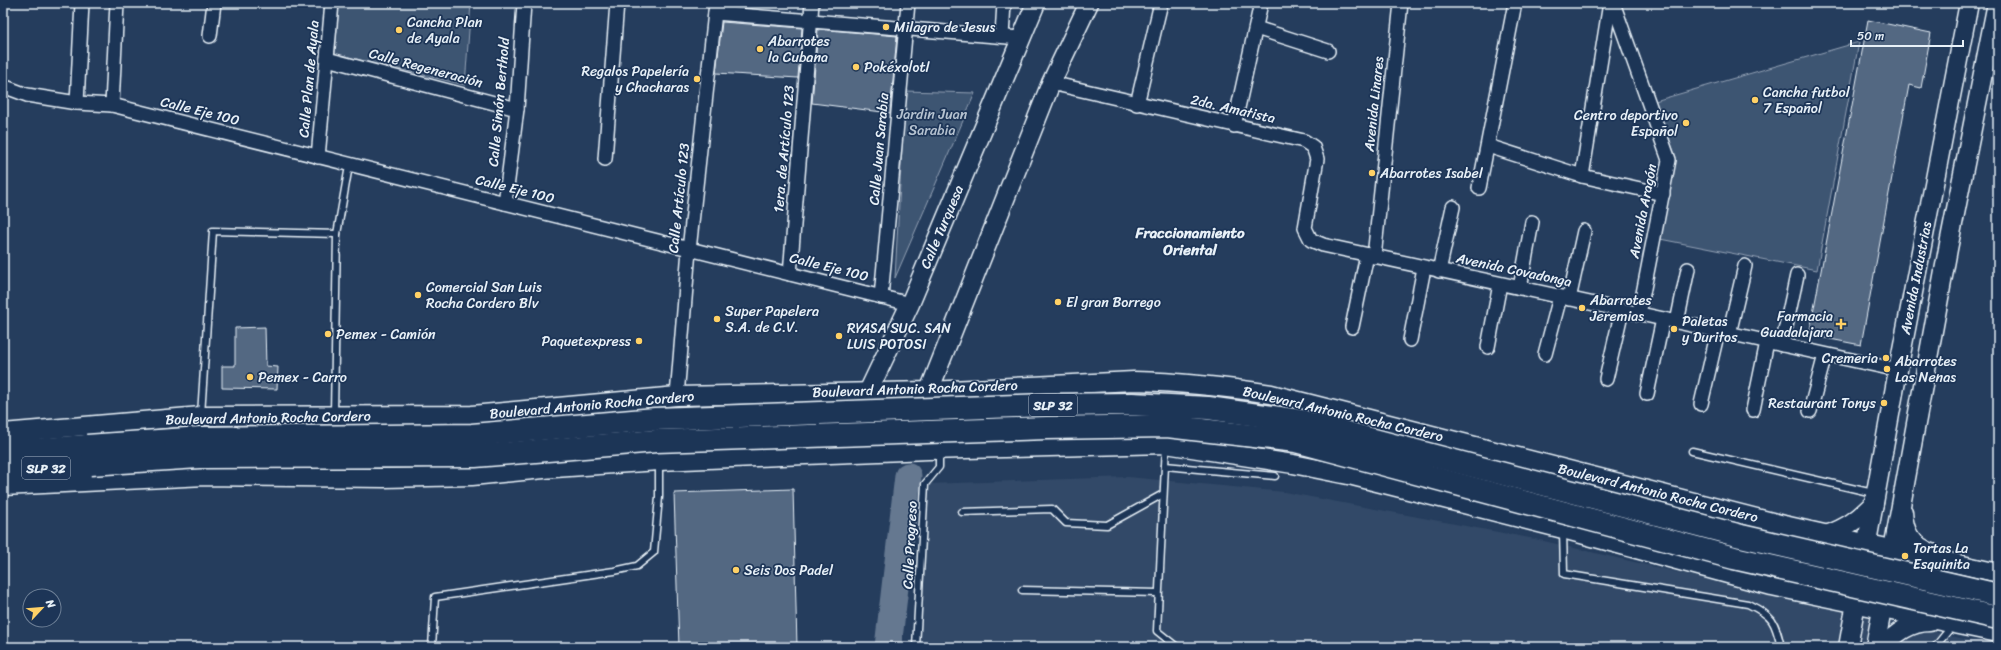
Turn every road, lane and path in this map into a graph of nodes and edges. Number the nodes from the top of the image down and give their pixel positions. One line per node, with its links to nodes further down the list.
1 (82, 3): 31 (street)
2 (117, 3): 33 (street)
3 (214, 3): 24 (street)
4 (332, 3): 28 (street, Calle Plan de Ayala)
5 (524, 3): 34 (street, Calle Simón Berthold)
6 (617, 3): 38 (street)
7 (812, 3): 20 (street, 1era. de Artículo 123)
8 (908, 3): 22 (street, Calle Juan Sarabia)
9 (1004, 3): 25 (street)
10 (1036, 3): 26 (main road, Calle Turquesa)
11 (1089, 3): 29 (main road)
12 (1161, 3): 32 (street)
13 (1261, 3): 23 (street)
14 (1400, 3): 50 (street, Avenida Linares)
15 (1515, 3): 36 (street)
16 (1612, 3): 40 (street); 42 (street, Avenida Aragón)
17 (1997, 3): 21 (main road, Avenida Industrias)
18 (716, 8): 20 (street); 49 (street, Calle Artículo 123)
19 (1968, 10): 21 (main road); 74 (main road, Avenida Industrias)
20 (811, 20): 22 (street); 55 (street, 1era. de Artículo 123)
21 (1992, 23): 103 (main road, Avenida Industrias)
22 (906, 28): 25 (street); 59 (street, Calle Juan Sarabia)
23 (1256, 28): 27 (street); 35 (street)
24 (210, 36)
25 (1002, 36): 26 (street)
26 (1020, 38): 61 (main road, Calle Turquesa)
27 (1328, 50)
28 (327, 59): 34 (street, Calle Regeneración); 37 (street, Calle Plan de Ayala)
29 (1051, 83): 32 (street, 2da. Amatista); 77 (main road)
30 (3, 86): 31 (street, Calle Eje 100)
31 (77, 103): 33 (street, Calle Eje 100)
32 (1137, 104): 35 (street, 2da. Amatista)
33 (112, 106): 37 (street, Calle Eje 100)
34 (517, 109): 43 (street, Calle Simón Berthold)
35 (1234, 126): 48 (street, 2da. Amatista)
36 (1488, 146): 40 (street); 41 (street)
37 (318, 157): 39 (street, Calle Eje 100)
38 (605, 159)
39 (348, 166): 43 (street, Calle Eje 100); 47 (lane)
40 (1582, 176): 42 (street)
41 (1479, 188)
42 (1663, 194): 63 (street, Avenida Aragón)
43 (505, 203): 49 (street, Calle Eje 100)
44 (1453, 207): 54 (street)
45 (1532, 222): 58 (street)
46 (1584, 231): 60 (street)
47 (337, 234): 85 (lane); 86 (lane)
48 (1311, 240): 50 (street, Avenida Covadonga)
49 (689, 250): 55 (street, Calle Eje 100); 81 (street, Calle Artículo 123)
50 (1371, 256): 52 (street, Avenida Covadonga); 66 (street, Avenida Linares)
51 (1745, 266): 67 (street)
52 (1424, 268): 54 (street, Avenida Covadonga); 68 (street)
53 (1688, 269): 65 (street)
54 (1439, 271): 57 (street, Avenida Covadonga)
55 (790, 274): 59 (street, Calle Eje 100)
56 (1797, 276): 70 (street)
57 (1500, 284): 58 (street, Avenida Covadonga); 71 (street)
58 (1520, 288): 60 (street, Avenida Covadonga)
59 (881, 297): 61 (street, Calle Eje 100)
60 (1565, 298): 62 (street, Avenida Covadonga); 72 (street)
61 (910, 304): 79 (main road, Calle Turquesa)
62 (1622, 310): 63 (street, Avenida Covadonga); 75 (street)
63 (1639, 314): 64 (street, Avenida Covadonga)
64 (1663, 320): 65 (street, Avenida Covadonga); 80 (street)
65 (1677, 322): 67 (street, Avenida Covadonga)
66 (1352, 327)
67 (1723, 332): 69 (street, Avenida Covadonga); 82 (street)
68 (1410, 340)
69 (1767, 342): 70 (street, Avenida Covadonga); 83 (street)
70 (1782, 345): 73 (street, Avenida Covadonga)
71 (1488, 347)
72 (1545, 354)
73 (1825, 355): 74 (street, Avenida Covadonga); 84 (street)
74 (1898, 370): 104 (main road, Avenida Industrias)
75 (1606, 379)
76 (993, 388): 77 (main road, Boulevard Antonio Rocha Cordero / SLP 32); 89 (main road); 106 (main road, Boulevard Antonio Rocha Cordero / SLP 32)
77 (928, 391): 79 (main road, Boulevard Antonio Rocha Cordero / SLP 32); 93 (main road)
78 (795, 392): 79 (main road, Boulevard Antonio Rocha Cordero / SLP 32); 81 (main road, Boulevard Antonio Rocha Cordero / SLP 32); 95 (main road)
79 (868, 392): 92 (main road, Calle Turquesa)
80 (1647, 394)
81 (677, 396): 86 (main road, Boulevard Antonio Rocha Cordero / SLP 32)
82 (1701, 404)
83 (1753, 410)
84 (1810, 411)
85 (201, 416): 86 (main road, Boulevard Antonio Rocha Cordero / SLP 32); 87 (main road, Boulevard Antonio Rocha Cordero / SLP 32)
86 (334, 416)
87 (3, 433)
88 (1166, 447): 89 (main road, SLP 32); 96 (lane); 98 (lane); 107 (main road, SLP 32)
89 (994, 449): 93 (main road, SLP 32)
90 (1692, 451): 104 (lane)
91 (3, 452): 94 (highway, Boulevard Antonio Rocha Cordero / SLP 32)
92 (868, 453): 93 (main road, SLP 32); 95 (main road, SLP 32)
93 (938, 454): 124 (lane, Calle Progreso)
94 (89, 455): 99 (highway, Boulevard Antonio Rocha Cordero / SLP 32); 117 (highway, Boulevard Antonio Rocha Cordero / SLP 32, bridge); 120 (highway, Boulevard Antonio Rocha Cordero / SLP 32, bridge)
95 (799, 456): 97 (main road, SLP 32)
96 (971, 456)
97 (659, 461): 101 (main road, SLP 32); 123 (lane)
98 (1164, 466): 100 (lane); 102 (lane)
99 (3, 472)
100 (1275, 476)
101 (3, 486)
102 (1163, 494): 105 (lane); 115 (lane)
103 (1903, 496): 110 (main road, Avenida Industrias); 111 (main road)
104 (1875, 498): 108 (main road); 109 (main road, Avenida Industrias)
105 (962, 512)
106 (1784, 526): 108 (main road, Boulevard Antonio Rocha Cordero / SLP 32); 113 (main road)
107 (1563, 529): 113 (main road, SLP 32); 126 (lane)
108 (1826, 535): 109 (main road, Boulevard Antonio Rocha Cordero / SLP 32)
109 (1867, 543): 110 (main road, Boulevard Antonio Rocha Cordero / SLP 32); 118 (main road, Avenida Industrias)
110 (1893, 549): 111 (main road, Boulevard Antonio Rocha Cordero / SLP 32); 119 (main road, Avenida Industrias)
111 (1951, 562): 112 (main road, Boulevard Antonio Rocha Cordero / SLP 32); 121 (main road)
112 (1998, 573)
113 (1772, 586): 116 (main road, SLP 32)
114 (1022, 590): 115 (lane)
115 (1158, 593): 125 (lane)
116 (1814, 595): 118 (main road, SLP 32); 127 (main road)
117 (1998, 595)
118 (1855, 604): 119 (main road, SLP 32); 127 (main road, Avenida Industrias)
119 (1882, 609): 121 (main road, SLP 32); 128 (main road, Avenida Industrias)
120 (1998, 618)
121 (1948, 623): 122 (main road, SLP 32); 129 (main road); 130 (lane)
122 (1998, 633)
123 (432, 647)
124 (916, 647)
125 (1177, 647)
126 (1781, 647)
127 (1847, 647)
128 (1876, 647)
129 (1883, 647)
130 (1935, 647)

